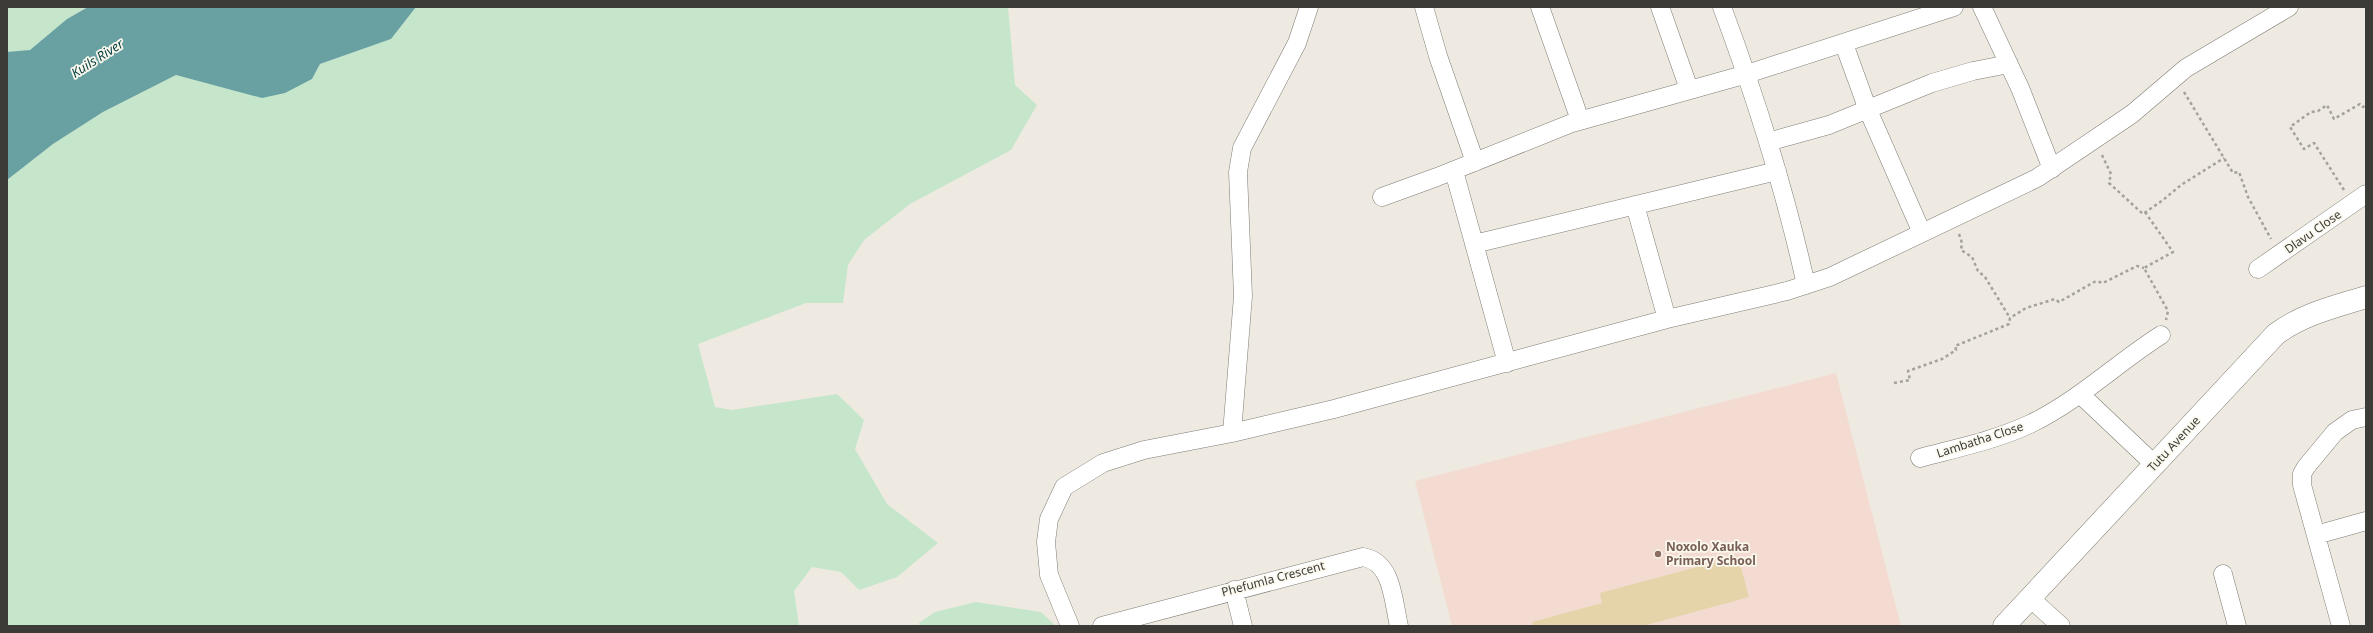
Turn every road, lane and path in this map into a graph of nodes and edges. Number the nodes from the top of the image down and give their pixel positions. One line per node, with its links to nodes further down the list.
1 (1309, 7): 43 (street)
2 (1424, 7): 20 (street)
3 (1540, 7): 16 (street)
4 (1660, 7): 13 (street)
5 (1722, 7): 11 (street)
6 (1954, 7): 9 (street)
7 (1982, 7): 10 (street)
8 (2289, 7): 12 (street)
9 (1844, 44): 11 (street); 15 (street)
10 (2009, 64): 15 (street); 21 (street)
11 (1747, 74): 13 (street); 17 (street)
12 (2175, 77): 18 (street); 19 (path)
13 (1689, 89): 16 (street)
14 (2366, 105): 25 (path)
15 (1868, 110): 17 (street); 29 (street)
16 (1580, 120): 20 (street)
17 (1768, 142): 23 (street)
18 (2092, 142): 21 (street); 27 (path)
19 (2224, 158): 27 (path); 31 (path)
20 (1475, 162): 22 (street)
21 (2052, 169): 28 (street)
22 (1454, 170): 24 (street); 30 (street)
23 (1777, 171): 26 (street); 34 (street)
24 (1382, 197)
25 (2360, 199): 31 (street, Dlavu Close)
26 (1635, 205): 30 (street); 37 (street)
27 (2145, 212): 32 (path)
28 (1952, 218): 29 (street); 36 (path)
29 (1922, 233): 34 (street)
30 (1474, 244): 39 (street)
31 (2280, 255): 33 (street, Dlavu Close)
32 (2144, 268): 36 (path); 38 (path)
33 (2258, 269)
34 (1806, 285): 37 (street)
35 (2366, 297): 45 (street, Tutu Avenue)
36 (2010, 318): 40 (path)
37 (1667, 319): 39 (street)
38 (2161, 335): 41 (street, Lambatha Close)
39 (1507, 363): 43 (street)
40 (1894, 383)
41 (2080, 394): 44 (street, Lambatha Close); 45 (street)
42 (2366, 416): 47 (street)
43 (1232, 433): 51 (street)
44 (1920, 458)
45 (2155, 465): 50 (street, Tutu Avenue)
46 (2366, 521): 47 (street)
47 (2316, 535): 58 (street)
48 (2223, 574): 57 (street)
49 (1234, 590): 52 (street, Phefumla Crescent); 53 (street); 54 (street, Phefumla Crescent)
50 (2030, 598): 55 (street, Tutu Avenue); 56 (street)
51 (1070, 626)
52 (1102, 626)
53 (1243, 626)
54 (1399, 626)
55 (2004, 626)
56 (2061, 626)
57 (2237, 626)
58 (2341, 626)

